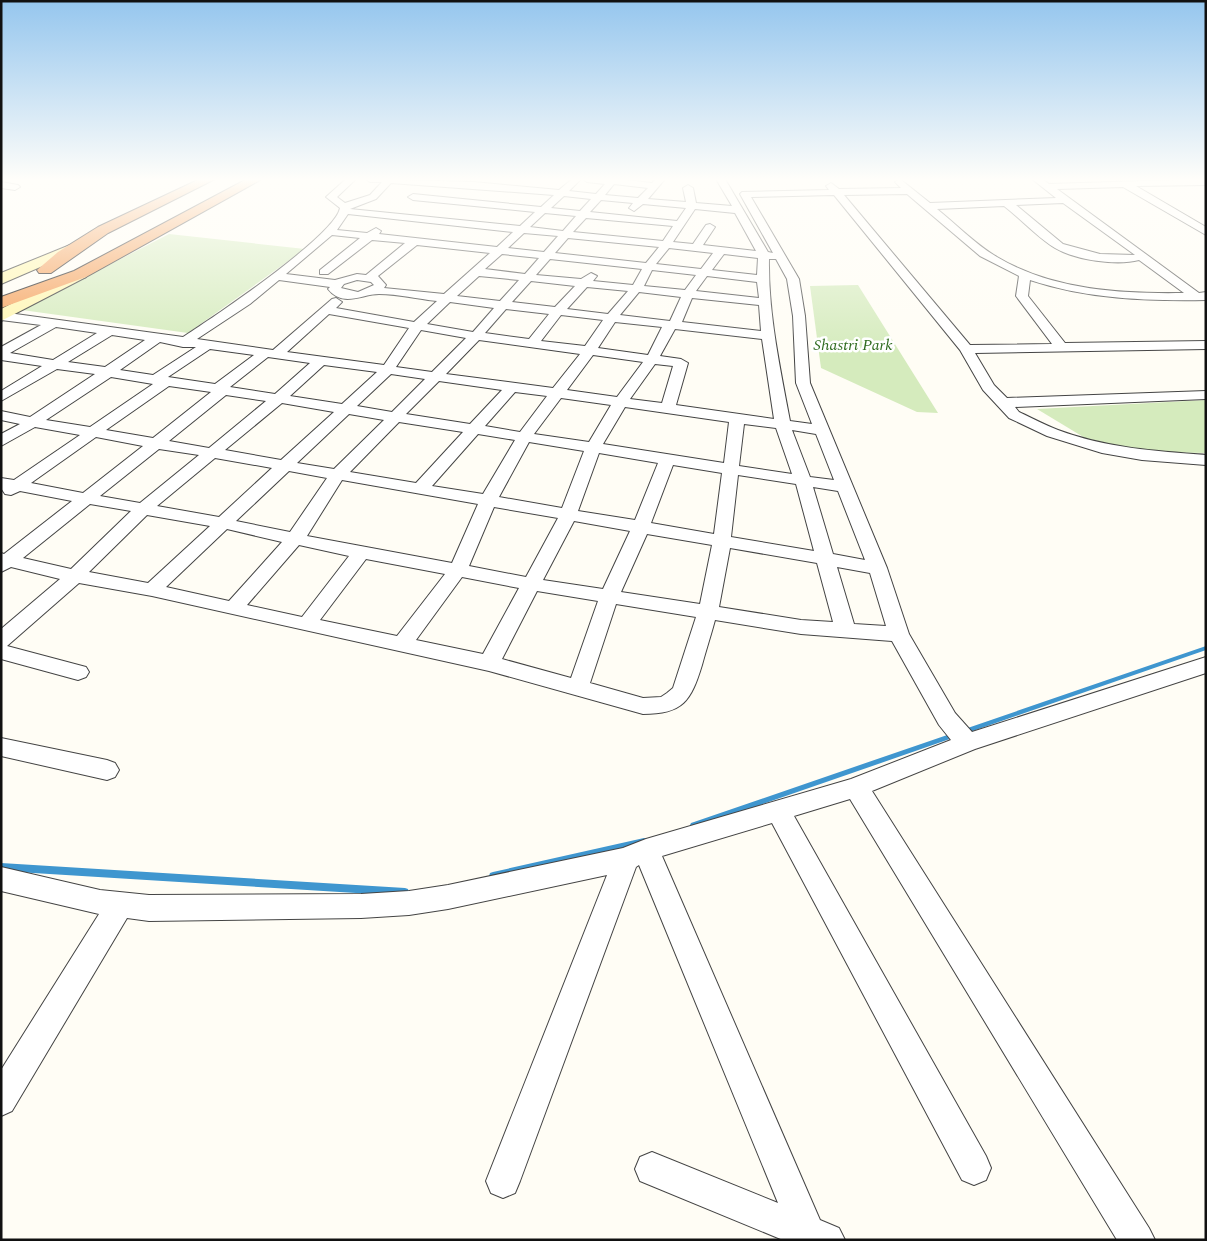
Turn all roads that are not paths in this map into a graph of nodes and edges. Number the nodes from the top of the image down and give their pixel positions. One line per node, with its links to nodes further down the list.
1 (90, 237): 24 (highway)
2 (115, 237): 33 (highway)
3 (125, 237): 55 (highway)
4 (149, 237): 37 (highway)
5 (324, 237): 39 (street)
6 (371, 237): 7 (street); 34 (street)
7 (417, 237): 21 (street); 40 (street)
8 (461, 237): 21 (street)
9 (515, 237): 25 (street)
10 (562, 237): 27 (street)
11 (593, 237): 20 (street)
12 (671, 237): 22 (street)
13 (704, 237): 23 (street)
14 (754, 237): 28 (street)
15 (769, 237): 29 (street)
16 (873, 237): 71 (street)
17 (964, 237): 38 (street)
18 (1048, 237): 30 (street)
19 (1118, 237): 30 (street)
20 (613, 239): 22 (street); 31 (street)
21 (452, 245): 25 (street)
22 (666, 245): 23 (street); 32 (street)
23 (696, 248): 26 (street)
24 (70, 249): 33 (highway); 42 (street)
25 (501, 250): 27 (street); 35 (street)
26 (721, 250): 28 (street); 36 (street)
27 (548, 255): 31 (street); 41 (street)
28 (764, 255): 29 (street); 43 (street)
29 (780, 257): 98 (street)
30 (1141, 257): 51 (street)
31 (600, 260): 32 (street); 44 (street)
32 (649, 266): 36 (street); 46 (street)
33 (45, 270): 48 (highway)
34 (324, 272)
35 (477, 272): 41 (street); 52 (street)
36 (704, 272): 43 (street); 50 (street)
37 (80, 274): 55 (street)
38 (1026, 274): 51 (street); 70 (street)
39 (277, 276): 45 (street); 67 (street)
40 (370, 277): 45 (street); 47 (street)
41 (526, 277): 44 (street); 54 (street)
42 (1, 279)
43 (763, 279): 53 (street)
44 (584, 283): 46 (street); 57 (street)
45 (336, 284): 49 (street)
46 (636, 289): 50 (street); 58 (street)
47 (375, 290): 49 (street); 52 (street)
48 (1, 292)
49 (345, 294): 56 (street)
50 (688, 294): 53 (street); 61 (street)
51 (1201, 296)
52 (447, 299): 54 (street); 60 (street)
53 (766, 302): 64 (street)
54 (502, 305): 57 (street); 63 (street)
55 (2, 309): 59 (street)
56 (326, 310): 60 (street); 73 (street)
57 (559, 312): 58 (street); 66 (street)
58 (612, 318): 61 (street); 72 (street)
59 (53, 324): 62 (street); 74 (street)
60 (418, 325): 63 (street); 78 (street)
61 (674, 325): 64 (street); 75 (street)
62 (108, 332): 65 (street); 77 (street)
63 (476, 336): 66 (street); 80 (street)
64 (768, 336): 96 (street)
65 (156, 339): 67 (street); 79 (street)
66 (533, 342): 72 (street)
67 (183, 343): 69 (street)
68 (1206, 345): 70 (street)
69 (206, 346): 73 (street); 81 (street)
70 (1062, 348): 71 (street)
71 (966, 349): 89 (street)
72 (589, 351): 75 (street); 84 (street)
73 (270, 354): 76 (street); 83 (street)
74 (1, 355): 77 (street)
75 (652, 359): 88 (street); 91 (street)
76 (320, 361): 78 (street); 87 (street)
77 (55, 364): 79 (street); 86 (street)
78 (386, 370): 80 (street); 90 (street)
79 (108, 372): 81 (street); 95 (street)
80 (435, 378): 82 (street); 93 (street)
81 (160, 381): 83 (street); 99 (street)
82 (511, 388): 84 (street); 97 (street)
83 (220, 390): 87 (street); 102 (street)
84 (556, 394): 88 (street); 100 (street)
85 (1206, 395): 89 (street)
86 (1, 397)
87 (278, 399): 90 (street); 104 (street)
88 (620, 403): 91 (street); 103 (street)
89 (1002, 403): 106 (street)
90 (345, 408): 93 (street); 107 (street)
91 (668, 409): 94 (street)
92 (1, 415): 95 (street)
93 (393, 417): 97 (street); 109 (street)
94 (738, 419): 96 (street); 108 (street)
95 (33, 422): 99 (street); 101 (street)
96 (783, 426): 98 (street); 110 (street)
97 (472, 429): 100 (street); 113 (street)
98 (822, 430): 112 (street)
99 (92, 432): 102 (street); 111 (street)
100 (524, 437): 103 (street); 116 (street)
101 (1, 441)
102 (156, 444): 104 (street); 115 (street)
103 (593, 448): 105 (street); 118 (street)
104 (212, 453): 107 (street); 117 (street)
105 (667, 460): 108 (street); 120 (street)
106 (1206, 460)
107 (283, 467): 109 (street); 119 (street)
108 (732, 470): 110 (street); 122 (street)
109 (337, 475): 113 (street); 121 (street)
110 (803, 481): 112 (street); 124 (street)
111 (9, 485): 114 (street); 115 (street)
112 (845, 487): 126 (street)
113 (420, 489): 116 (street)
114 (1, 497)
115 (85, 500): 117 (street); 125 (street)
116 (488, 501): 118 (street); 127 (street)
117 (142, 510): 119 (street); 128 (street)
118 (568, 515): 120 (street); 129 (street)
119 (223, 523): 121 (street); 130 (street)
120 (641, 527): 122 (street); 131 (street)
121 (295, 539): 123 (street); 132 (street)
122 (722, 541): 124 (street); 133 (street)
123 (362, 551): 127 (street); 134 (street)
124 (826, 559): 126 (street); 135 (street)
125 (4, 562): 128 (street)
126 (878, 568): 136 (street)
127 (458, 570): 129 (street); 138 (street)
128 (75, 576): 130 (street); 137 (street)
129 (531, 584): 131 (street); 140 (street)
130 (152, 590): 132 (street)
131 (609, 596): 133 (street); 143 (street)
132 (233, 609): 134 (street)
133 (708, 612): 135 (street); 143 (street)
134 (306, 625): 138 (street)
135 (845, 629): 136 (street)
136 (899, 634): 144 (street)
137 (1, 641)
138 (401, 645): 140 (street)
139 (1, 652): 142 (street)
140 (489, 663): 143 (street)
141 (1206, 665): 144 (street)
142 (78, 672)
143 (578, 688)
144 (965, 741): 147 (street)
145 (1, 747): 146 (street)
146 (107, 770)
147 (856, 787): 148 (street); 157 (street)
148 (778, 811): 149 (street); 153 (street)
149 (636, 855): 151 (street); 155 (street); 156 (street)
150 (1, 878): 151 (street)
151 (120, 905): 152 (street)
152 (1, 1100)
153 (974, 1168)
154 (652, 1169): 156 (street)
155 (503, 1181)
156 (818, 1236)
157 (1137, 1240)

